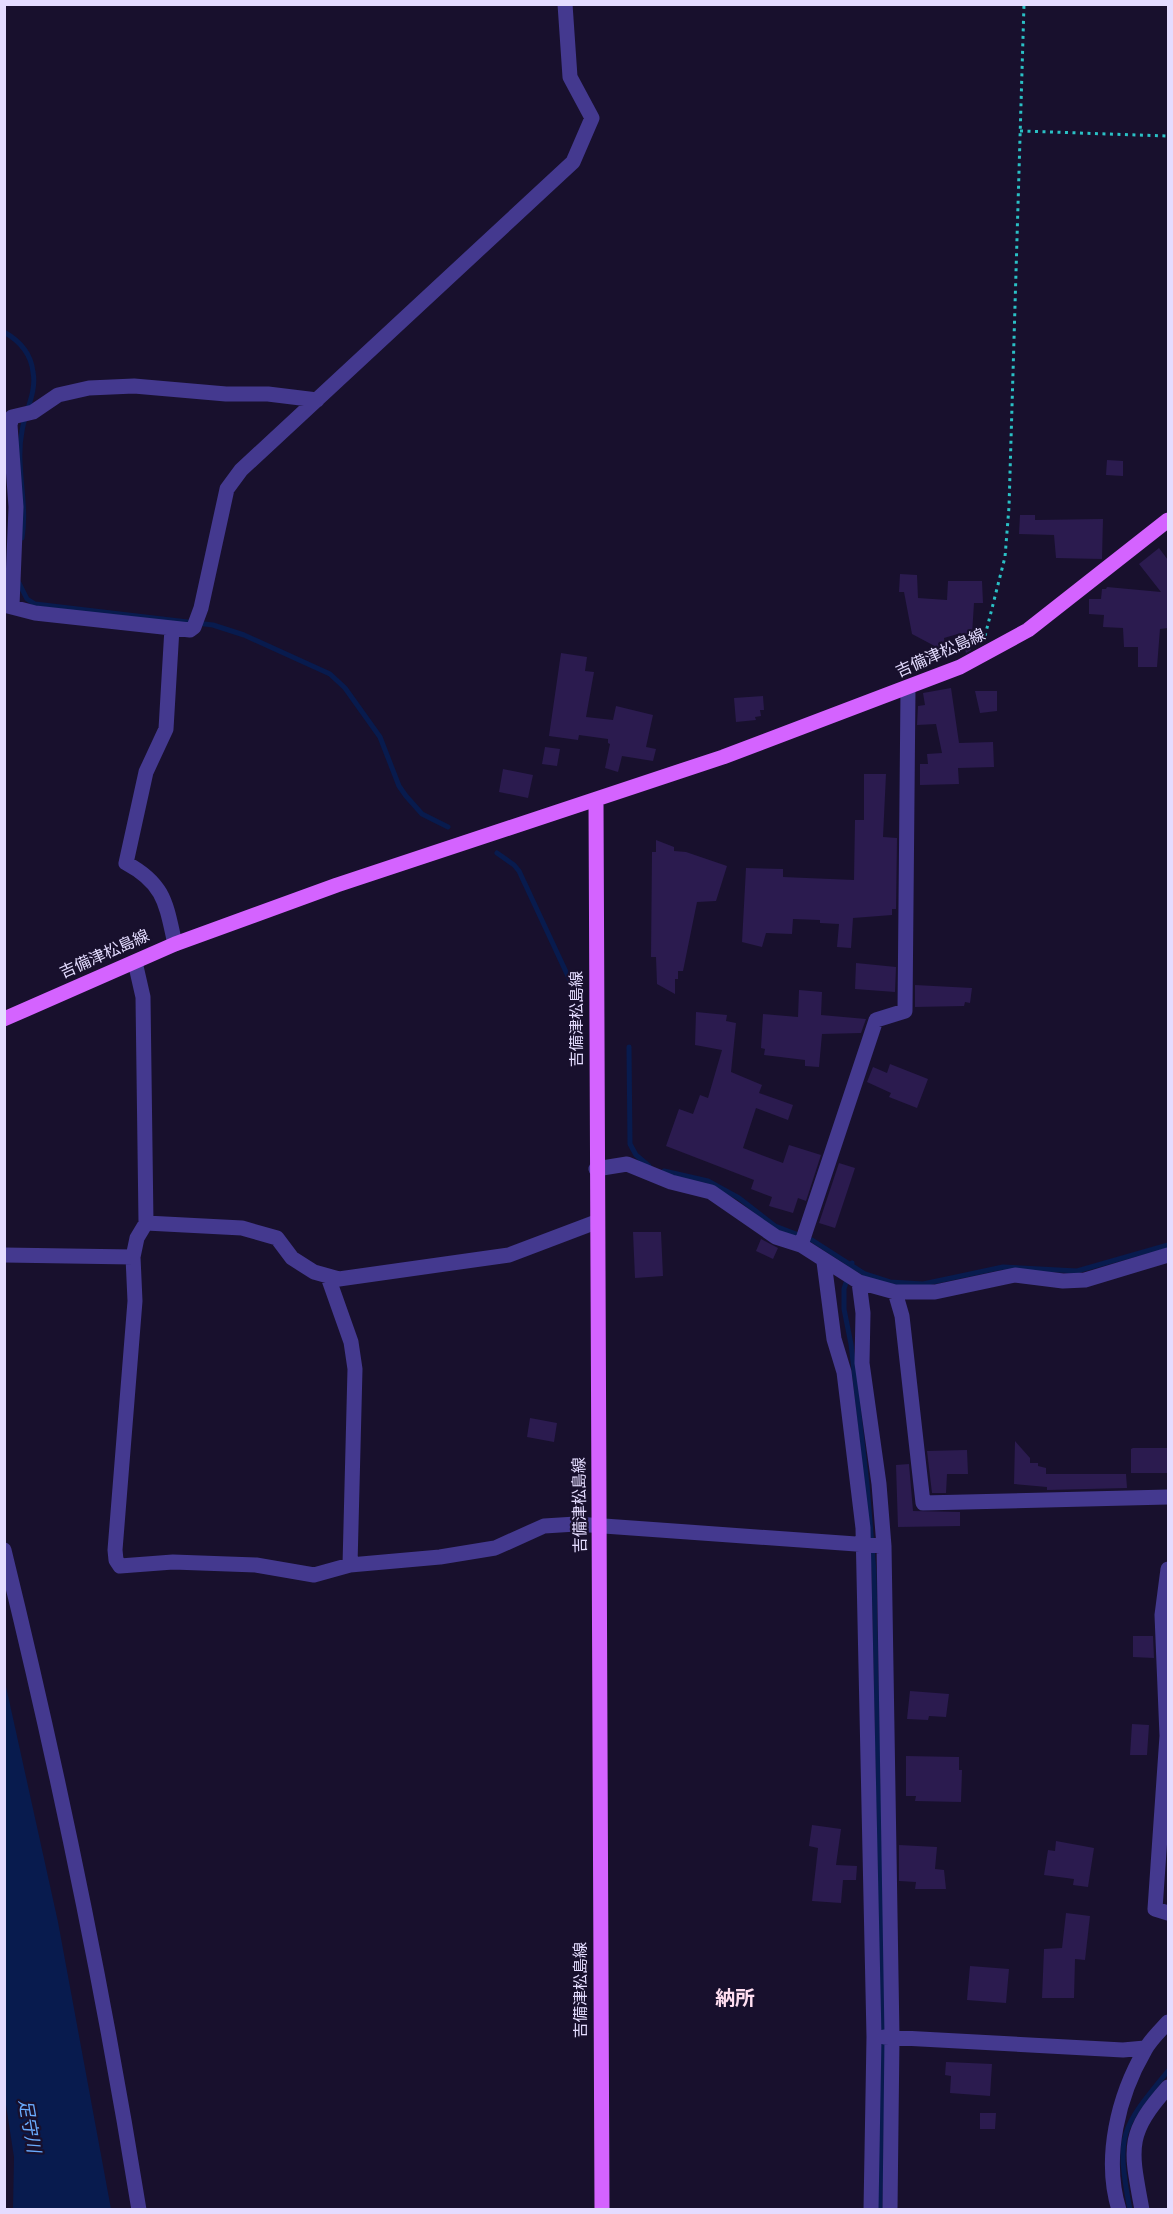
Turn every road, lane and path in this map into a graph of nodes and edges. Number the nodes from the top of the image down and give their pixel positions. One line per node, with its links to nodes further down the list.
1 (565, 4): 5 (street)
2 (1024, 4): 3 (path)
3 (1020, 131): 4 (path); 9 (path)
4 (1168, 136)
5 (317, 400): 7 (street); 8 (street)
6 (1168, 520): 9 (main road, 吉備津松島線)
7 (8, 605): 8 (street)
8 (172, 628): 12 (street)
9 (980, 658): 10 (main road, 吉備津松島線)
10 (908, 689): 11 (main road, 吉備津松島線); 18 (street)
11 (596, 800): 12 (main road, 吉備津松島線); 15 (main road, 吉備津松島線)
12 (175, 944): 13 (main road, 吉備津松島線)
13 (135, 962): 14 (main road, 吉備津松島線); 17 (street)
14 (4, 1019)
15 (596, 1169): 16 (main road, 吉備津松島線); 18 (street)
16 (596, 1222): 23 (street); 27 (main road, 吉備津松島線)
17 (146, 1223): 21 (street); 23 (street)
18 (803, 1239): 22 (street)
19 (4, 1255): 21 (street)
20 (1168, 1255): 25 (street)
21 (133, 1257): 31 (street)
22 (825, 1262): 24 (street); 28 (street)
23 (328, 1277): 31 (street)
24 (857, 1281): 25 (street); 29 (street)
25 (895, 1293): 26 (street)
26 (1168, 1497)
27 (599, 1524): 28 (street); 31 (street); 41 (main road, 吉備津松島線)
28 (863, 1544): 29 (street); 36 (street)
29 (884, 1546): 37 (street)
30 (4, 1550): 40 (street)
31 (350, 1565)
32 (1168, 1569): 33 (street)
33 (1167, 1594): 34 (street)
34 (1168, 1913)
35 (1168, 2022): 38 (street)
36 (874, 2037): 37 (street); 42 (street)
37 (892, 2037): 38 (street); 43 (street)
38 (1145, 2048): 44 (street)
39 (1168, 2087): 45 (street)
40 (140, 2210)
41 (602, 2210)
42 (871, 2210)
43 (890, 2210)
44 (1119, 2210)
45 (1142, 2210)

